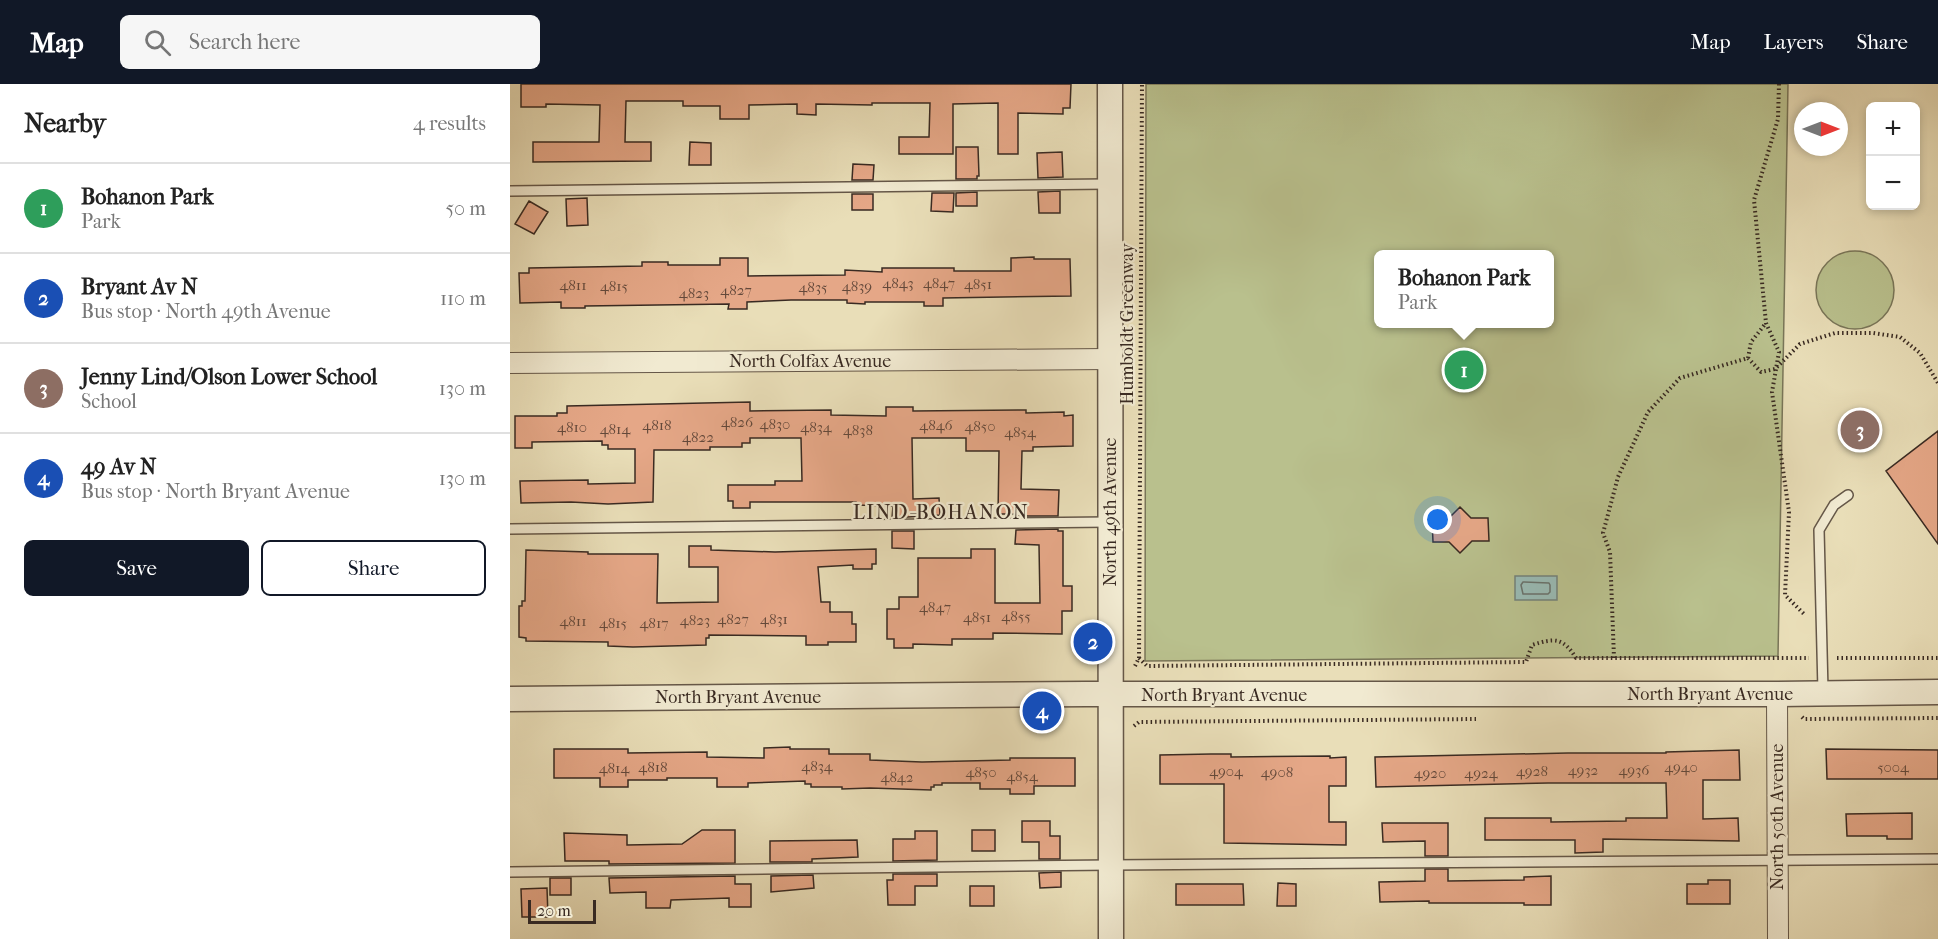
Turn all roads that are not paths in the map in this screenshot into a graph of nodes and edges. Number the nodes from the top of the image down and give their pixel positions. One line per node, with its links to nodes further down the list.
1 (1110, 84): 2 (street, North 49th Avenue)
2 (1110, 184): 3 (lane); 4 (street, North 49th Avenue)
3 (510, 191)
4 (1110, 359): 5 (street, North Colfax Avenue); 7 (street, North 49th Avenue)
5 (510, 363)
6 (1848, 495): 12 (lane)
7 (1109, 522): 8 (lane); 10 (street, North 49th Avenue)
8 (510, 529)
9 (1938, 692): 12 (street, North Bryant Avenue)
10 (1109, 694): 11 (street, North Bryant Avenue); 13 (street, North Bryant Avenue); 16 (street, North 49th Avenue)
11 (1777, 694): 12 (street, North Bryant Avenue); 15 (street, North 50th Avenue)
12 (1823, 694)
13 (510, 699)
14 (1938, 859): 15 (lane)
15 (1777, 861): 16 (lane); 19 (street, North 50th Avenue)
16 (1111, 865): 17 (lane); 18 (street, North 49th Avenue)
17 (510, 872)
18 (1111, 939)
19 (1778, 939)

